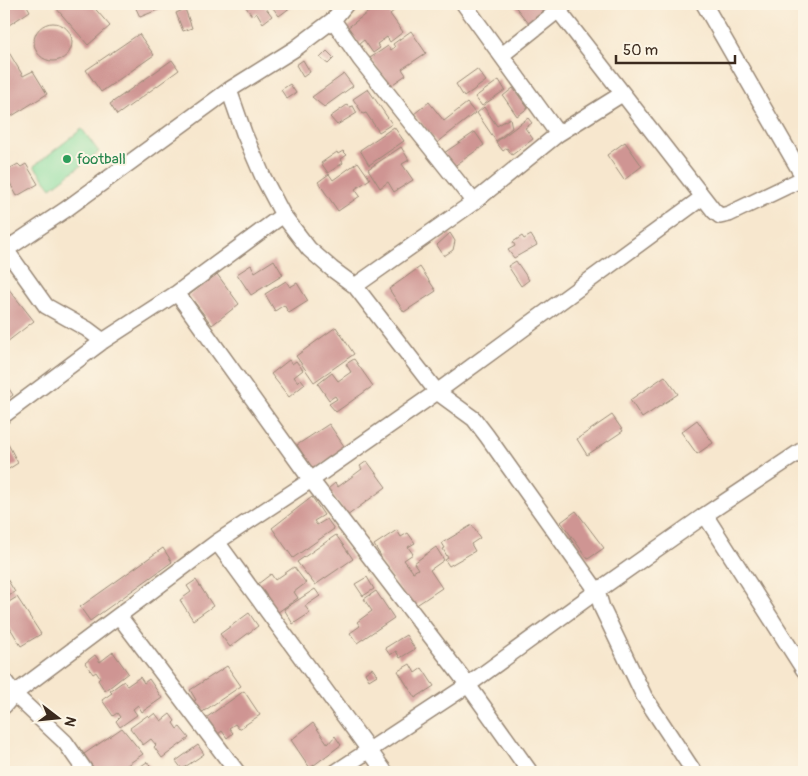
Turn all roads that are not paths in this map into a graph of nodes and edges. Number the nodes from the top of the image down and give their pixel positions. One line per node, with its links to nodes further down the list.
1 (346, 4): 5 (street)
2 (464, 4): 6 (street)
3 (704, 4): 10 (street)
4 (562, 7): 6 (street); 8 (street)
5 (333, 20): 7 (street); 12 (street)
6 (502, 55): 9 (street)
7 (229, 90): 13 (street); 14 (street)
8 (622, 94): 9 (street); 11 (street)
9 (558, 134): 12 (street)
10 (804, 178): 11 (street)
11 (703, 197): 18 (street)
12 (474, 202): 15 (street)
13 (283, 215): 15 (street); 16 (street)
14 (5, 249): 17 (street)
15 (355, 286): 18 (street)
16 (177, 293): 17 (street); 21 (street)
17 (103, 342): 19 (street)
18 (437, 392): 21 (street); 24 (street)
19 (4, 415)
20 (804, 449): 22 (street)
21 (311, 480): 23 (street); 28 (street)
22 (705, 515): 24 (street); 26 (street)
23 (217, 542): 25 (street); 30 (street)
24 (597, 591): 28 (street); 36 (street)
25 (119, 616): 29 (street); 32 (street)
26 (804, 670)
27 (4, 680): 29 (street)
28 (468, 685): 30 (street); 35 (street)
29 (9, 700): 31 (street)
30 (370, 751): 33 (street); 34 (street)
31 (86, 772)
32 (237, 772)
33 (336, 772)
34 (385, 772)
35 (530, 772)
36 (694, 772)

